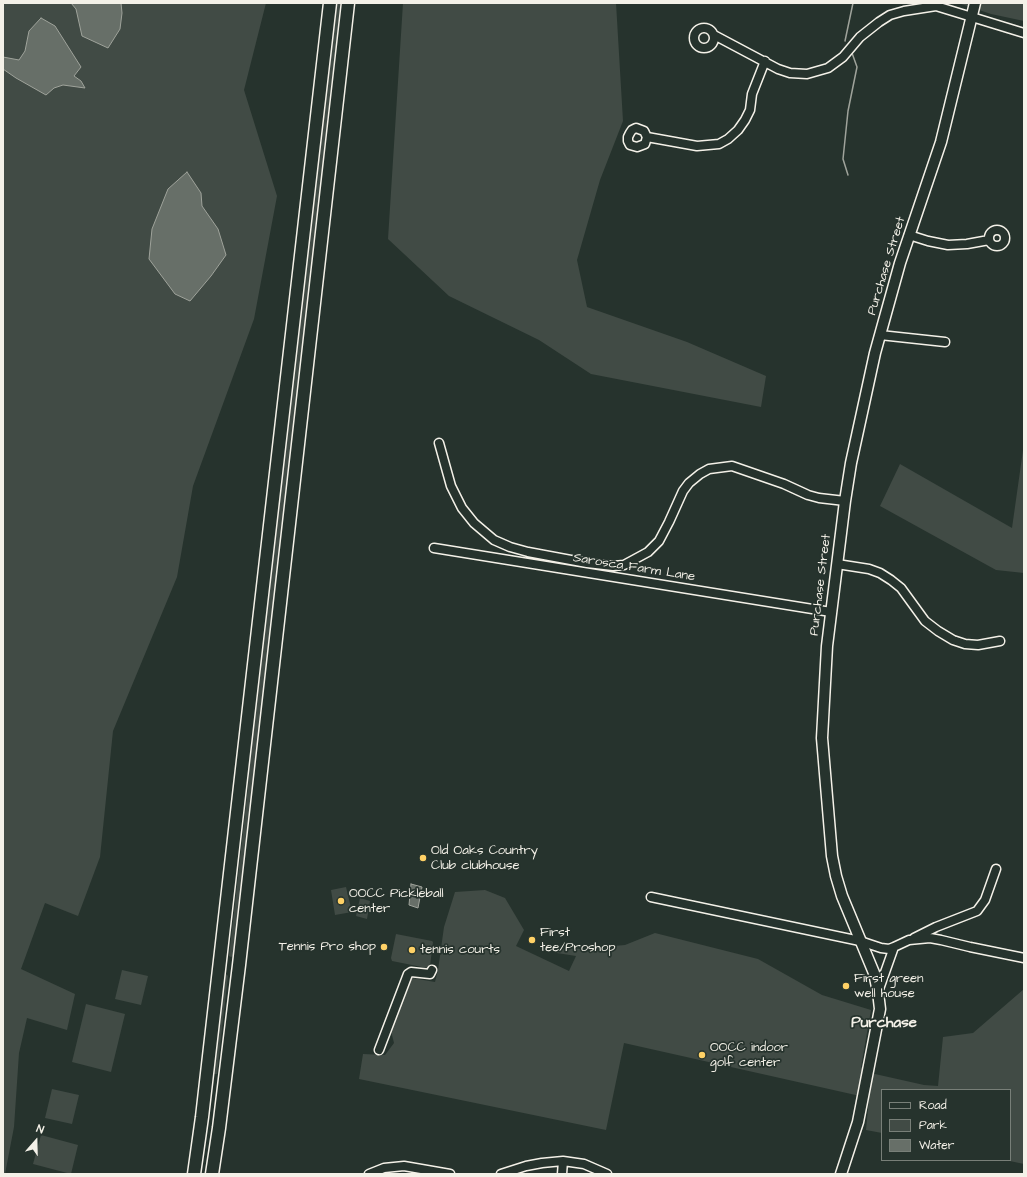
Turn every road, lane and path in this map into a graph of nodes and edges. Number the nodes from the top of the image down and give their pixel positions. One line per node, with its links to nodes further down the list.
1 (330, 3): 30 (highway)
2 (348, 3): 29 (highway)
3 (975, 3): 4 (main road, Purchase Street)
4 (972, 16): 5 (street); 7 (street); 9 (main road, Purchase Street)
5 (1024, 33)
6 (714, 34): 7 (street)
7 (765, 61): 8 (street)
8 (647, 137)
9 (909, 235): 10 (street); 11 (main road, Purchase Street)
10 (989, 240)
11 (880, 335): 12 (street); 14 (main road, Purchase Street)
12 (945, 342)
13 (439, 444): 14 (street)
14 (845, 501): 16 (main road, Purchase Street)
15 (434, 548): 17 (street, Sarosca Farm Lane)
16 (837, 564): 17 (main road, Purchase Street); 18 (street)
17 (831, 612): 22 (main road, Purchase Street)
18 (1000, 641)
19 (996, 870): 21 (street)
20 (651, 897): 22 (street)
21 (909, 940): 23 (street); 24 (street)
22 (860, 941): 23 (street); 26 (main road, Purchase Street)
23 (894, 948): 26 (street)
24 (1024, 958)
25 (432, 970): 27 (street)
26 (878, 992): 36 (main road, Purchase Street)
27 (379, 1050)
28 (563, 1161): 33 (street); 34 (street); 35 (street)
29 (213, 1172)
30 (194, 1174)
31 (369, 1174): 32 (street)
32 (450, 1174)
33 (501, 1174)
34 (562, 1174)
35 (607, 1174)
36 (841, 1174)

